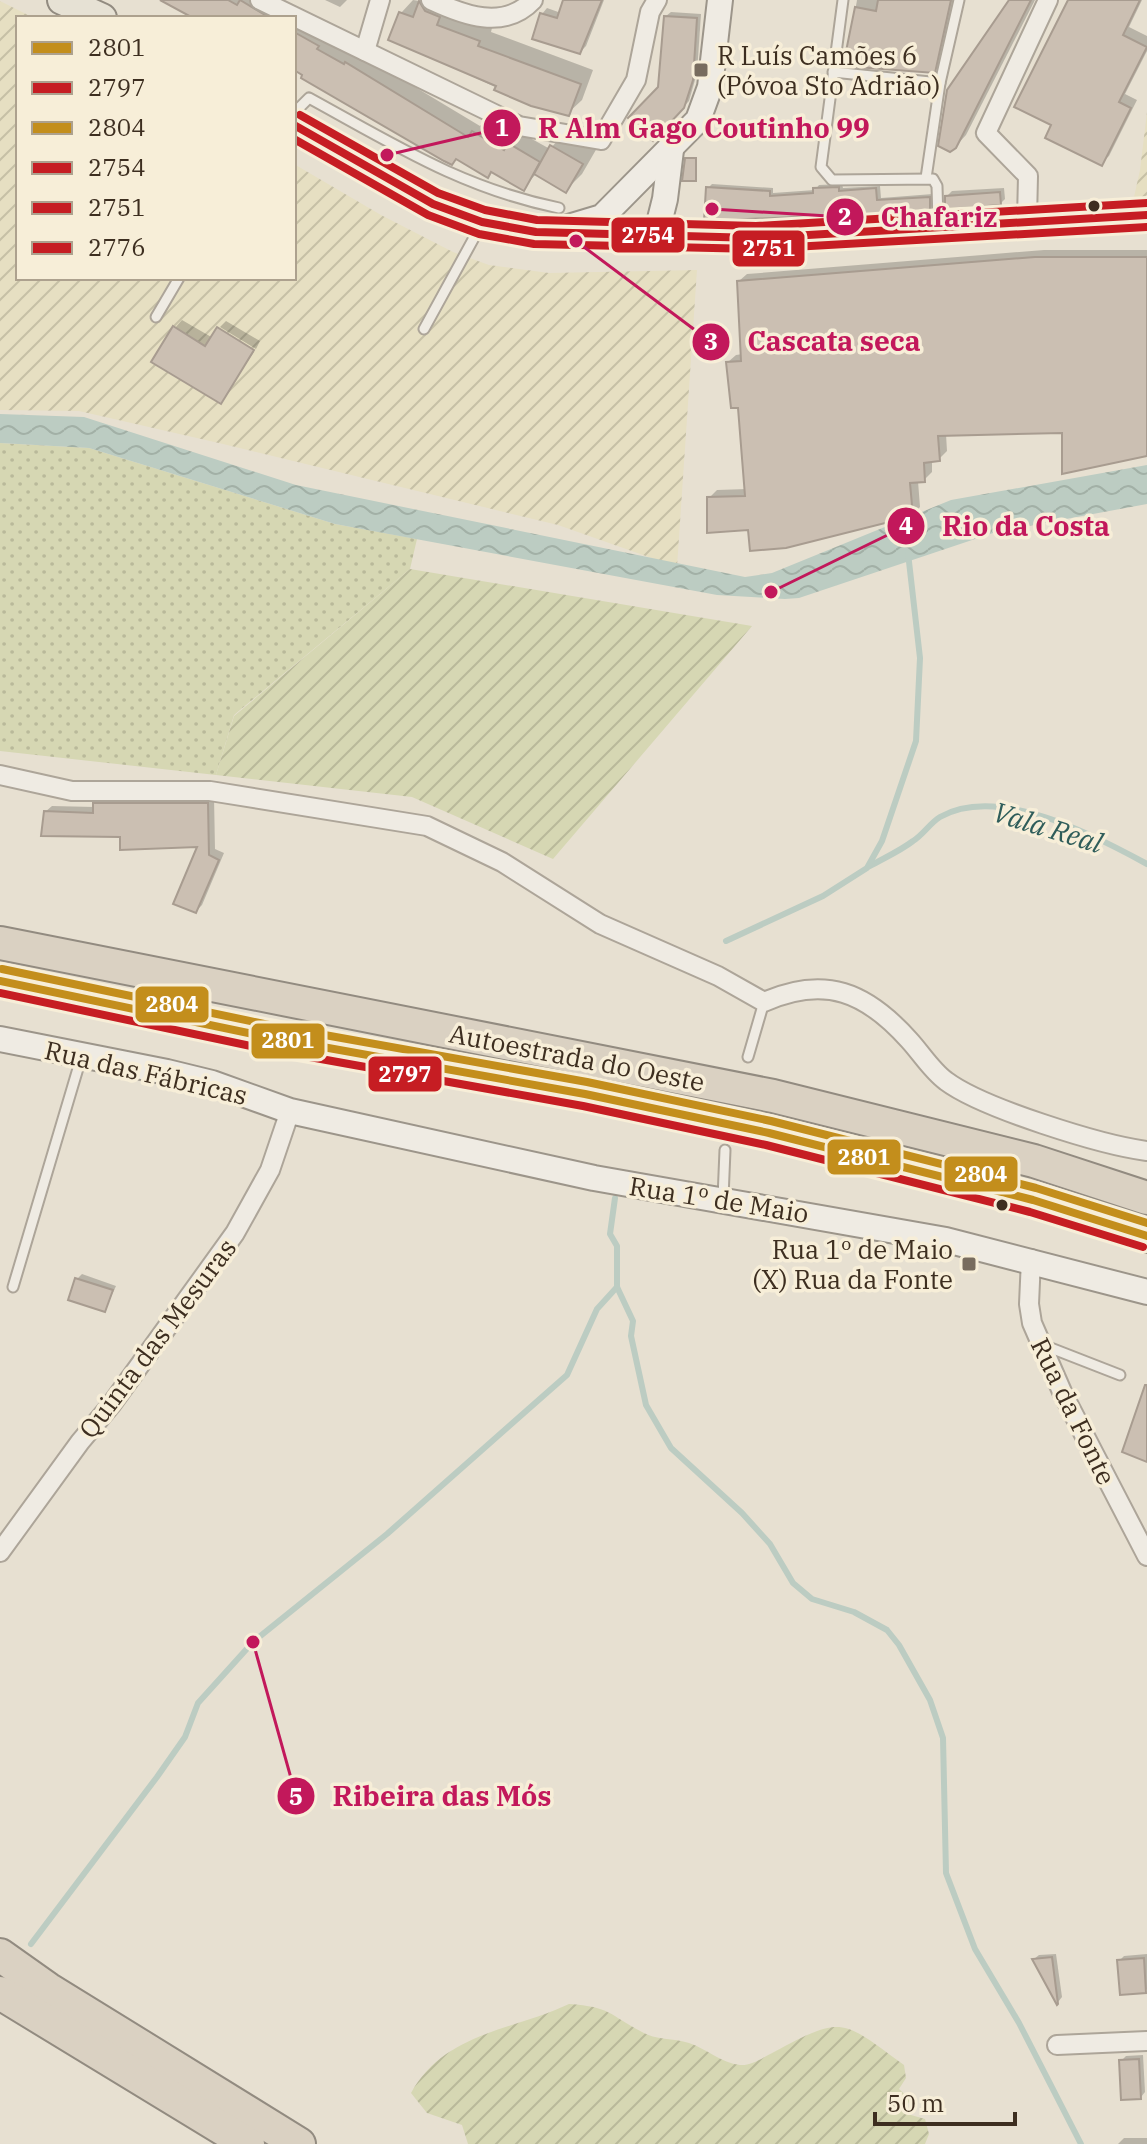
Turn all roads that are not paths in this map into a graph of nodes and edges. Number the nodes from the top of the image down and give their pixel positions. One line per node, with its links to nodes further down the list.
1 (62, 0): 11 (main road)
2 (260, 0): 12 (street)
3 (380, 0): 14 (street)
4 (431, 0): 5 (street)
5 (533, 0)
6 (657, 0): 14 (street)
7 (720, 0): 19 (street)
8 (843, 0): 15 (lane)
9 (959, 0): 16 (lane)
10 (1048, 0): 26 (street)
11 (98, 16)
12 (293, 16)
13 (296, 17): 14 (street)
14 (365, 51)
15 (833, 72): 16 (lane); 20 (lane)
16 (940, 83): 20 (lane)
17 (296, 111): 23 (lane)
18 (296, 126): 27 (main road)
19 (671, 150): 21 (street); 22 (street)
20 (926, 178): 28 (lane)
21 (639, 179): 29 (street); 31 (street)
22 (665, 199): 30 (street); 31 (street)
23 (559, 208)
24 (1147, 208): 25 (lane)
25 (1147, 215): 26 (main road)
26 (1027, 219): 28 (main road)
27 (482, 222): 29 (main road); 34 (lane)
28 (938, 226): 30 (main road)
29 (542, 234): 31 (main road)
30 (691, 238): 31 (main road)
31 (655, 239)
32 (178, 280): 33 (lane)
33 (156, 317)
34 (424, 329)
35 (0, 775): 38 (street)
36 (0, 943): 46 (highway, Autoestrada do Oeste)
37 (0, 981): 47 (highway, Autoestrada do Oeste)
38 (764, 1002): 41 (lane); 44 (street)
39 (0, 1039): 40 (street, Rua das Fábricas)
40 (82, 1055): 42 (street, Rua das Fábricas); 49 (lane)
41 (748, 1057)
42 (290, 1111): 45 (street, Rua 1º de Maio); 53 (street, Quinta das Mesuras)
43 (725, 1150): 45 (lane)
44 (1147, 1151)
45 (723, 1198): 48 (street, Rua 1º de Maio)
46 (1147, 1198)
47 (1147, 1236)
48 (1031, 1259): 50 (street, Rua 1º de Maio); 51 (street, Rua da Fonte)
49 (13, 1287)
50 (1147, 1292)
51 (1040, 1344): 52 (lane); 54 (street, Rua da Fonte)
52 (1120, 1375)
53 (0, 1552)
54 (1147, 1556)
55 (0, 1955): 60 (highway)
56 (0, 1993): 59 (highway)
57 (1147, 2041): 58 (street)
58 (1057, 2045)
59 (248, 2144)
60 (299, 2144)

